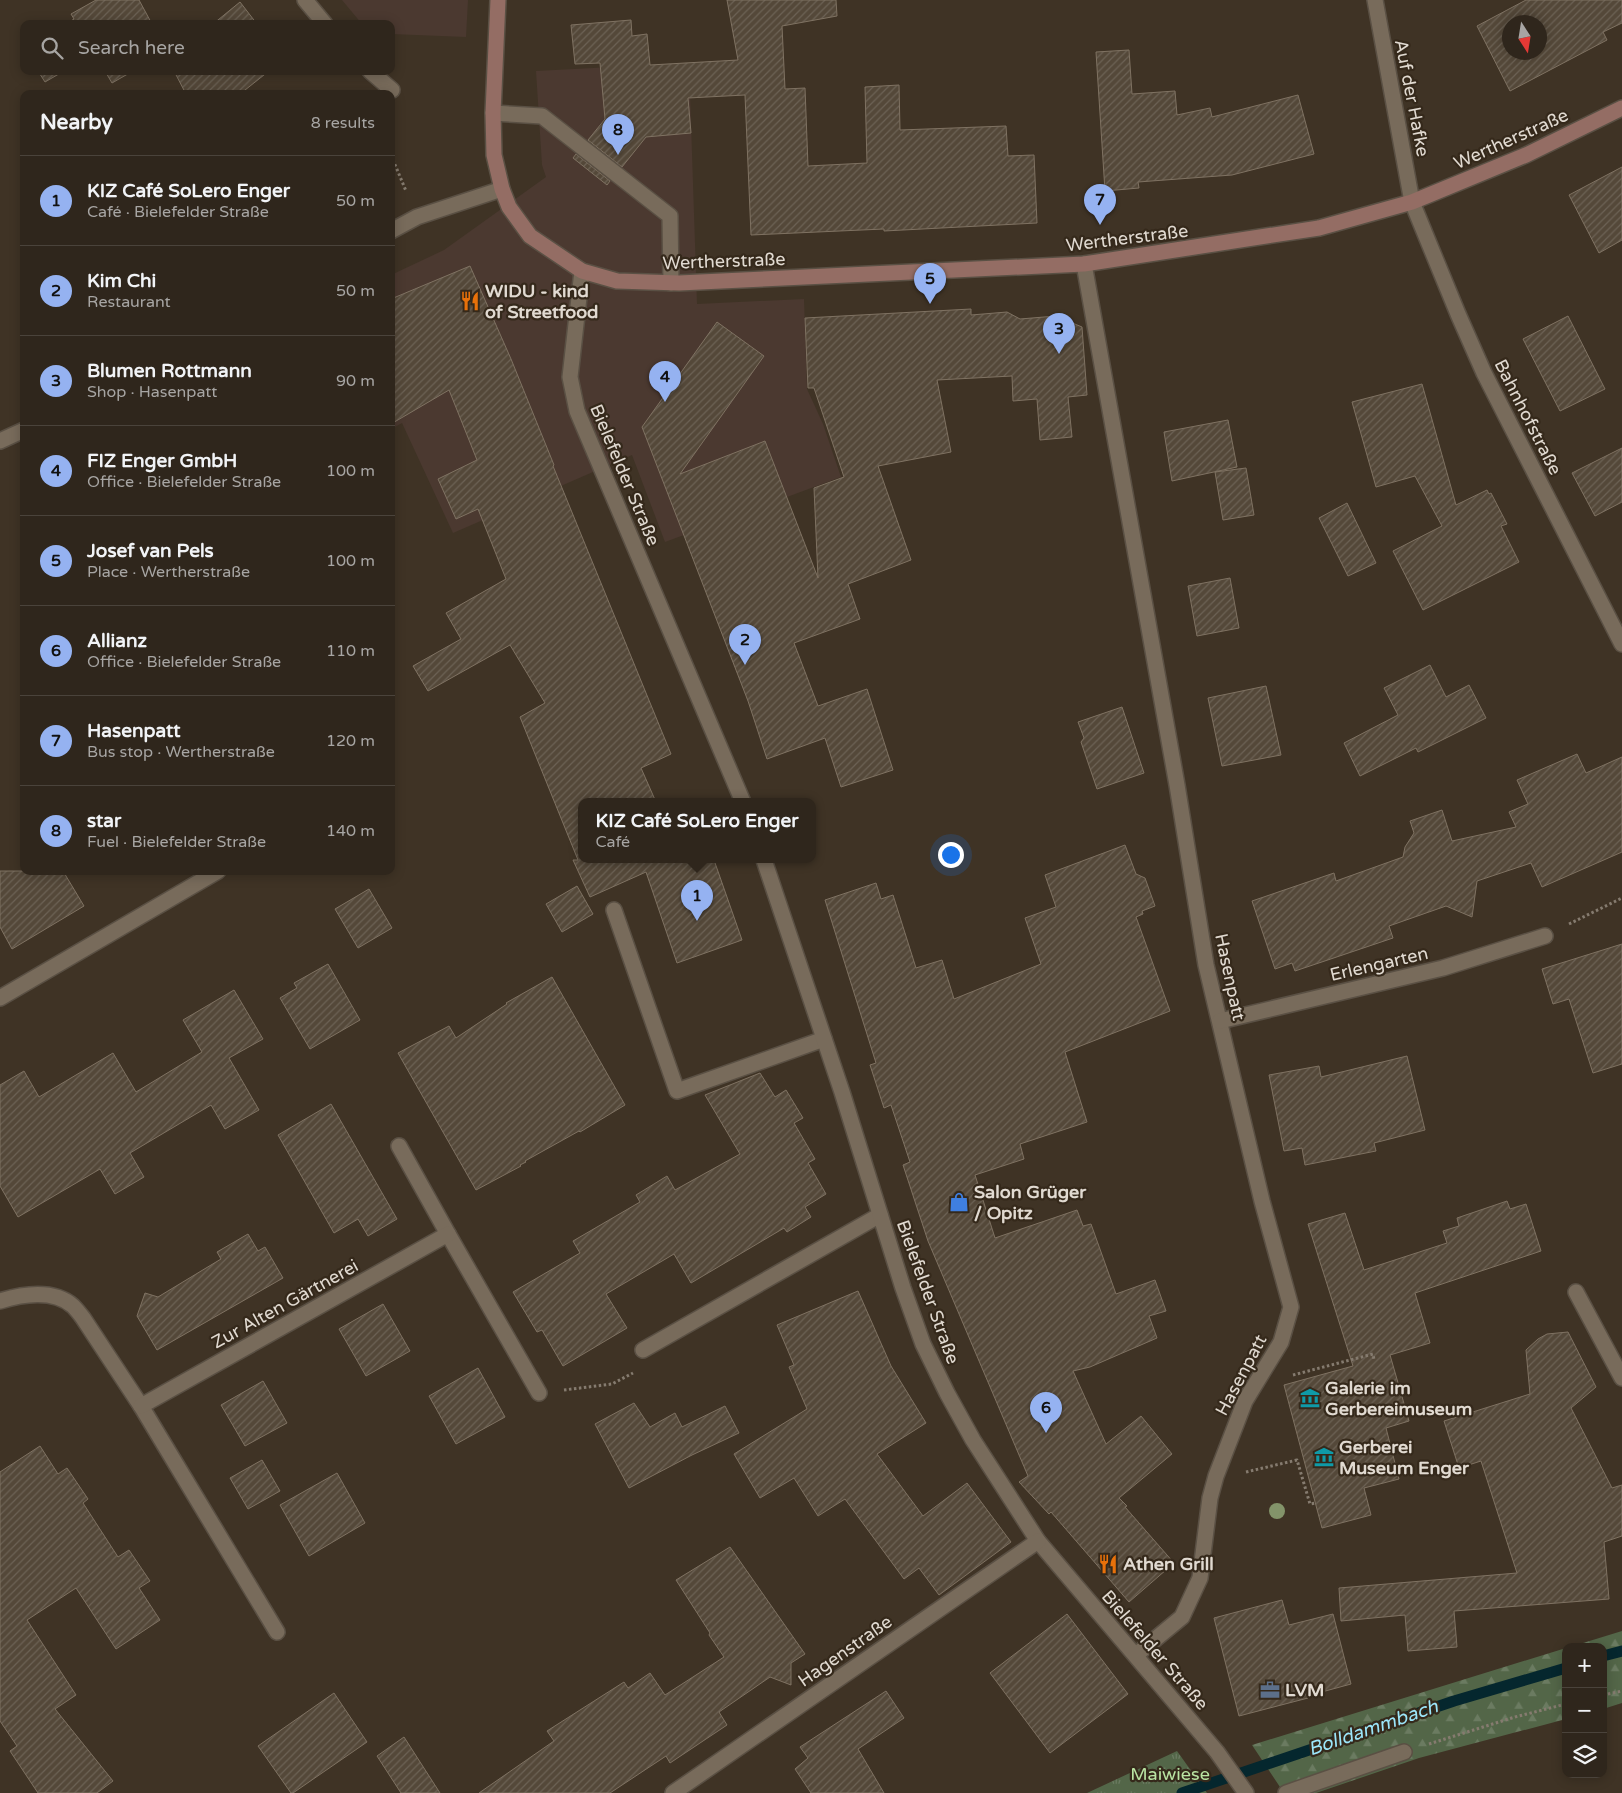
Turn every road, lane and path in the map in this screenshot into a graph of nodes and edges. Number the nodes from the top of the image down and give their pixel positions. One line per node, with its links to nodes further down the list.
1 (305, 0): 4 (street)
2 (498, 0): 8 (main road)
3 (1375, 0): 11 (street, Auf der Hafke)
4 (322, 20)
5 (375, 75): 6 (street)
6 (392, 90)
7 (1622, 108): 11 (main road, Wertherstraße)
8 (493, 113): 10 (main road); 16 (street)
9 (395, 165): 12 (path)
10 (502, 189): 12 (street); 15 (main road)
11 (1412, 202): 14 (main road, Wertherstraße); 19 (street, Bahnhofstraße)
12 (417, 217): 13 (street)
13 (395, 229)
14 (1084, 264): 16 (main road, Wertherstraße); 27 (street, Hasenpatt)
15 (582, 271): 16 (main road, Wertherstraße); 20 (street, Bielefelder Straße)
16 (671, 283)
17 (20, 432): 18 (street)
18 (0, 441)
19 (1622, 644)
20 (741, 798)
21 (765, 863): 28 (street, Bielefelder Straße)
22 (211, 875): 26 (street)
23 (1622, 898): 25 (path)
24 (614, 910): 28 (street)
25 (1545, 936): 27 (street, Erlengarten)
26 (0, 998)
27 (1220, 1021): 37 (street, Hasenpatt)
28 (824, 1039): 30 (street, Bielefelder Straße)
29 (399, 1146): 31 (street)
30 (880, 1215): 34 (street); 42 (street, Bielefelder Straße)
31 (448, 1234): 38 (street); 39 (street, Zur Alten Gärtnerei)
32 (1576, 1292): 36 (street)
33 (0, 1301): 39 (street)
34 (643, 1350): 38 (path)
35 (1374, 1360): 37 (path)
36 (1622, 1378)
37 (1254, 1386): 40 (street, Hasenpatt)
38 (539, 1393)
39 (141, 1406): 43 (street)
40 (1216, 1479): 41 (path); 44 (street, Hasenpatt)
41 (1316, 1503)
42 (1038, 1541): 44 (street, Bielefelder Straße); 49 (street, Hagenstraße)
43 (277, 1632)
44 (1136, 1655): 50 (street, Bielefelder Straße)
45 (1622, 1691): 46 (path)
46 (1607, 1694)
47 (1562, 1705): 48 (path)
48 (1404, 1752): 51 (street)
49 (672, 1793)
50 (1246, 1793)
51 (1286, 1793)

